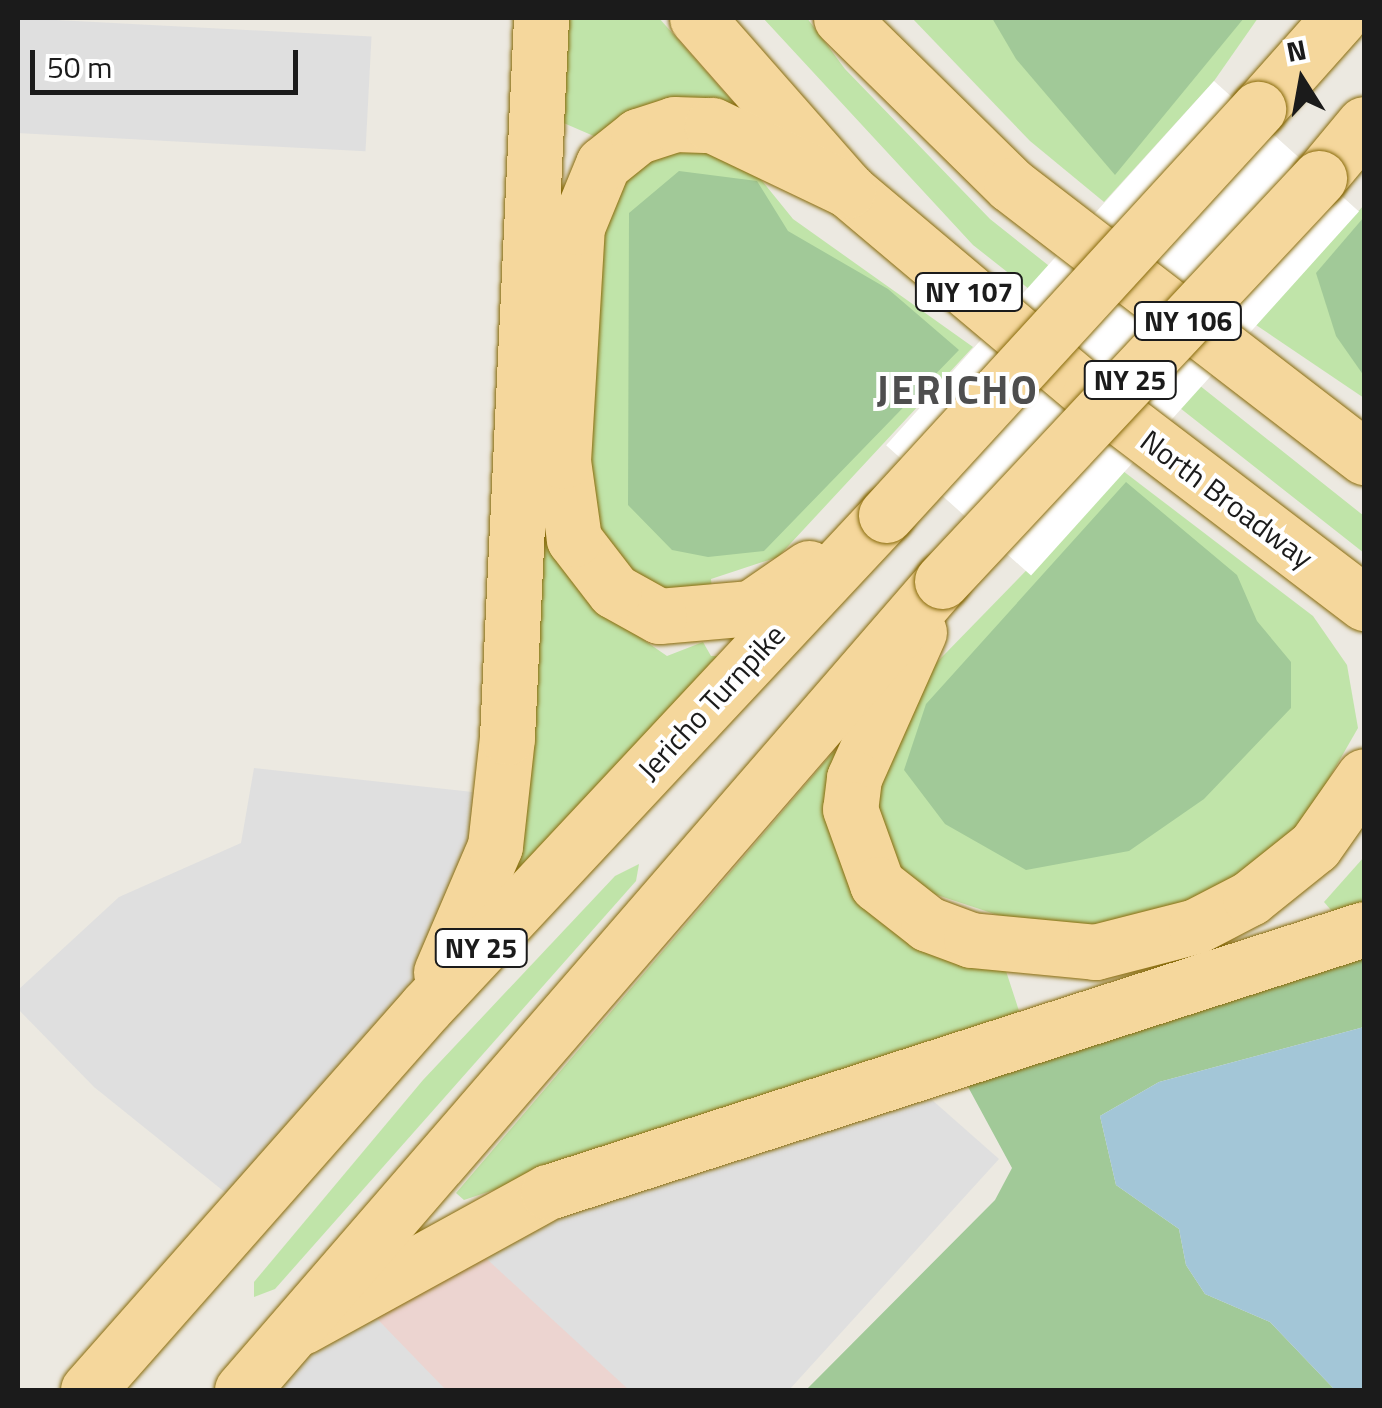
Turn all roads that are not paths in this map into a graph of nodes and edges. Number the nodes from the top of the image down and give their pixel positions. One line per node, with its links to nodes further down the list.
1 (541, 18): 19 (main road)
2 (697, 18): 11 (main road, NY 107)
3 (743, 18): 12 (main road)
4 (842, 18): 10 (main road, NY 106)
5 (896, 18): 10 (main road)
6 (1301, 18): 8 (main road)
7 (1339, 18): 8 (main road, Jericho Turnpike / NY 25)
8 (1258, 109): 14 (main road, Jericho Turnpike / NY 25, bridge)
9 (1364, 124): 15 (main road, NY 25, bridge)
10 (1011, 185): 13 (main road, NY 106)
11 (848, 190): 12 (main road, NY 107); 14 (main road)
12 (1090, 394): 16 (main road, North Broadway)
13 (1364, 457)
14 (886, 515): 19 (main road, Jericho Turnpike / NY 25)
15 (942, 581): 17 (main road); 20 (main road, NY 25)
16 (1361, 610)
17 (1364, 776)
18 (1364, 929): 20 (main road)
19 (426, 1006): 21 (main road, Jericho Turnpike / NY 25)
20 (302, 1327): 22 (main road, NY 25)
21 (88, 1390)
22 (242, 1390)

